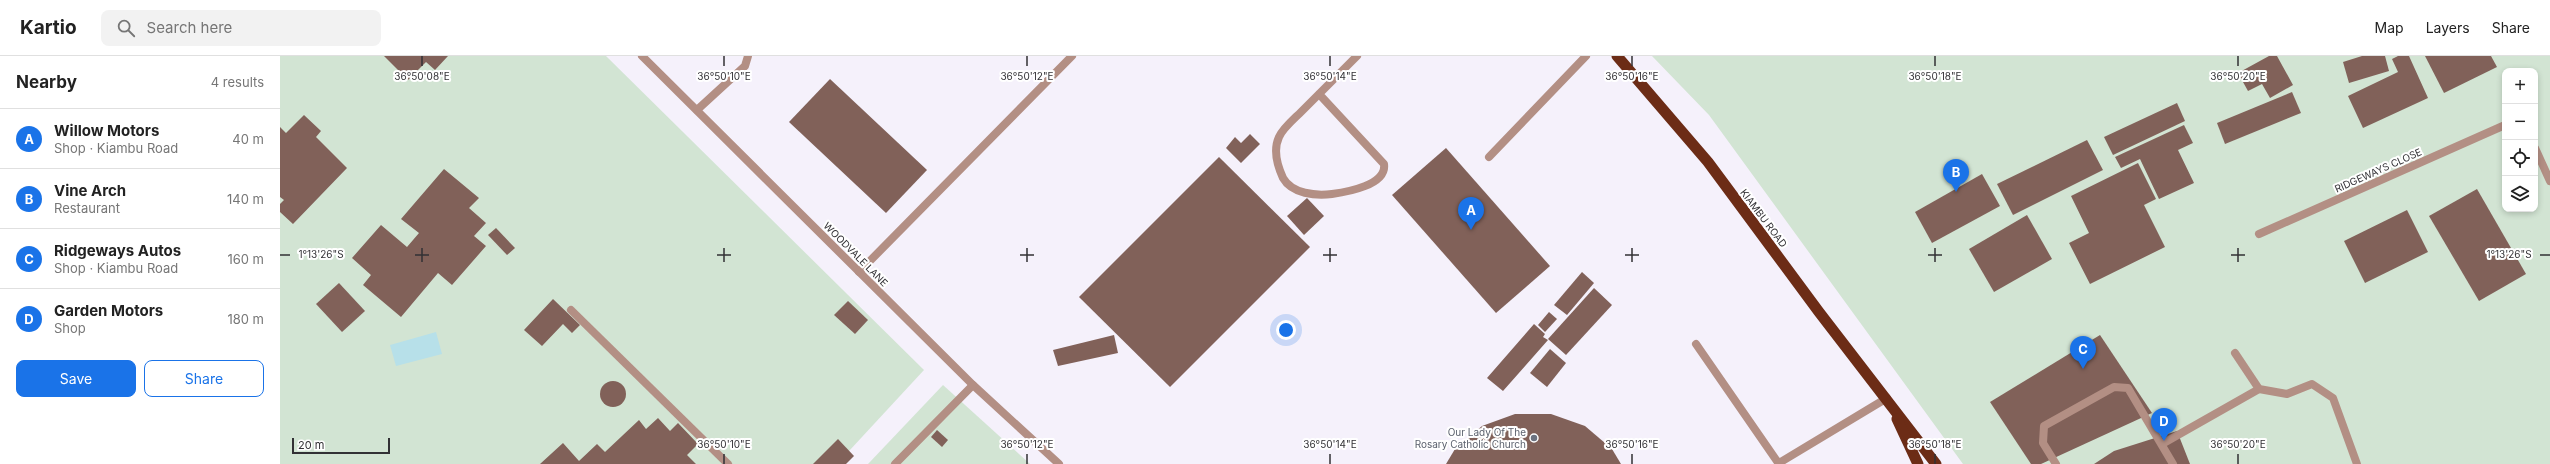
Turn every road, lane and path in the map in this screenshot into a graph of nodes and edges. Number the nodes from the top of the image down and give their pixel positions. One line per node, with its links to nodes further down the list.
1 (642, 56): 8 (street, WOODVALE LANE)
2 (748, 56): 8 (street)
3 (1072, 56): 14 (street)
4 (1357, 56): 7 (street)
5 (1586, 56): 11 (street)
6 (1617, 56): 20 (highway, KIAMBU ROAD)
7 (1319, 94): 7 (street)
8 (697, 110): 14 (street, WOODVALE LANE)
9 (2502, 126): 13 (street, RIDGEWAYS CLOSE)
10 (2538, 155): 12 (street)
11 (1489, 157)
12 (2550, 181)
13 (2259, 234)
14 (860, 272): 18 (street, WOODVALE LANE)
15 (571, 310): 22 (street)
16 (1696, 344): 25 (street)
17 (2235, 353): 19 (street)
18 (973, 385): 23 (street); 24 (street, WOODVALE LANE)
19 (2259, 389): 21 (street); 30 (street)
20 (1887, 398): 25 (street); 26 (highway, KIAMBU ROAD); 27 (highway, KIAMBU ROAD)
21 (2162, 444): 28 (street); 29 (street)
22 (728, 464)
23 (895, 464)
24 (1059, 464)
25 (1779, 464)
26 (1918, 464)
27 (1936, 464)
28 (2056, 464)
29 (2173, 464)
30 (2357, 464)

